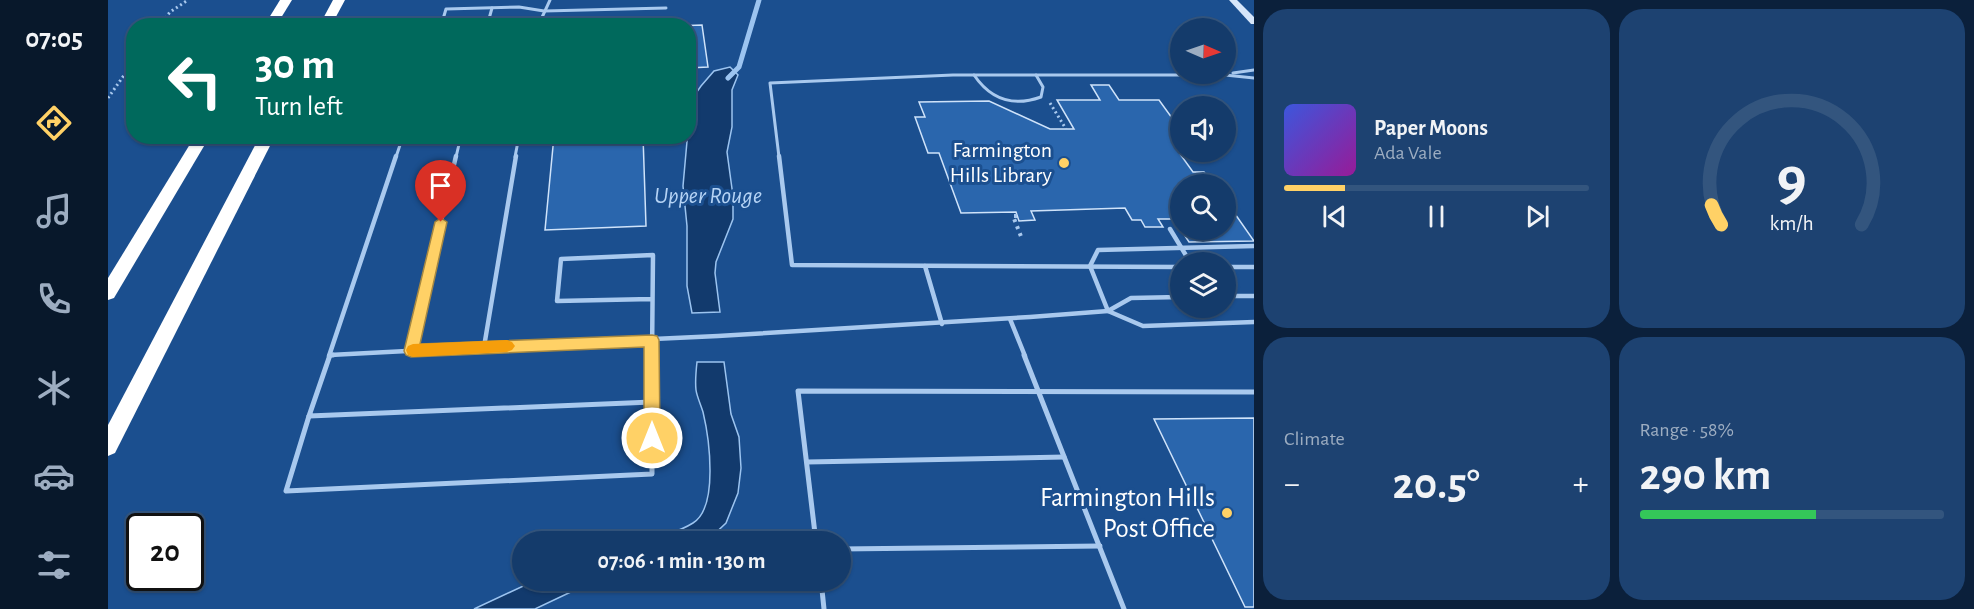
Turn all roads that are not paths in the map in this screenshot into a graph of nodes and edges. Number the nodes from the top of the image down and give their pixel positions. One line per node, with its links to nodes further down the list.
1 (286, 0): 8 (highway)
2 (339, 0): 9 (highway)
3 (550, 0): 7 (lane)
4 (1233, 0): 13 (main road)
5 (492, 8): 7 (lane); 10 (lane); 11 (lane)
6 (666, 8): 7 (lane)
7 (544, 10): 12 (lane)
8 (275, 18)
9 (330, 18)
10 (443, 18)
11 (489, 18)
12 (541, 18)
13 (1254, 22)
14 (1254, 70): 15 (lane)
15 (1236, 73)
16 (974, 75): 17 (lane); 17 (lane); 30 (lane)
17 (1036, 75): 18 (lane)
18 (1170, 75)
19 (1236, 76): 20 (lane)
20 (1254, 78)
21 (198, 144): 35 (highway)
22 (264, 144): 52 (highway)
23 (401, 144): 47 (lane)
24 (459, 144): 46 (lane)
25 (518, 144): 45 (lane)
26 (1177, 240): 28 (lane)
27 (1254, 246): 28 (lane)
28 (1181, 247): 29 (lane); 31 (lane)
29 (1184, 252)
30 (925, 266): 31 (lane); 43 (lane)
31 (1090, 266): 32 (lane); 40 (lane)
32 (1170, 267)
33 (1236, 267): 34 (lane)
34 (1254, 267)
35 (108, 293)
36 (1236, 296): 37 (lane)
37 (1254, 296)
38 (1170, 297): 40 (lane)
39 (652, 299): 39 (lane); 44 (lane)
40 (1108, 311): 41 (lane); 42 (lane)
41 (1010, 319): 43 (lane); 48 (lane)
42 (1254, 322)
43 (942, 324): 44 (lane)
44 (652, 340): 45 (lane); 50 (lane)
45 (484, 347): 46 (lane)
46 (411, 351): 47 (lane)
47 (330, 355): 51 (lane)
48 (1038, 390): 49 (lane); 53 (lane); 54 (lane)
49 (1254, 392)
50 (652, 402): 51 (lane); 51 (lane)
51 (309, 416)
52 (108, 446)
53 (1064, 457): 54 (lane); 56 (lane)
54 (807, 462): 55 (lane)
55 (815, 531)
56 (1100, 546): 57 (lane); 60 (lane)
57 (851, 549)
58 (822, 591): 59 (lane)
59 (824, 609)
60 (1124, 609)

